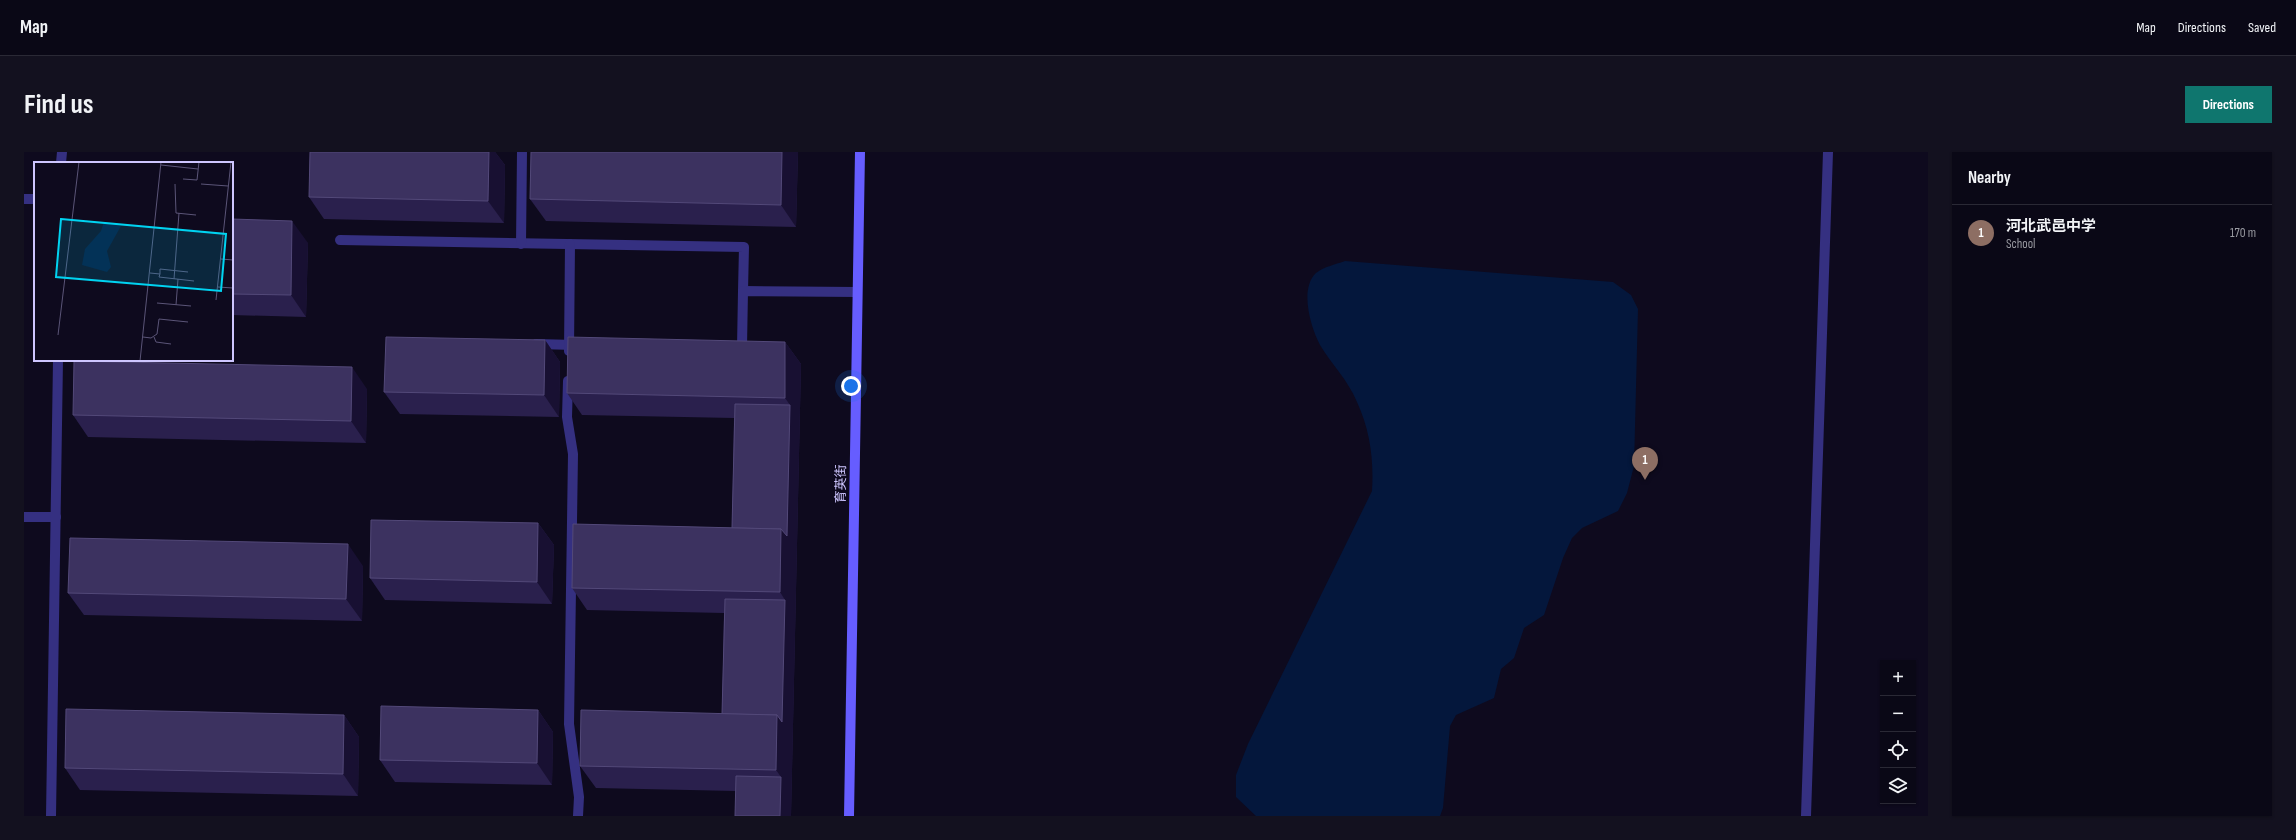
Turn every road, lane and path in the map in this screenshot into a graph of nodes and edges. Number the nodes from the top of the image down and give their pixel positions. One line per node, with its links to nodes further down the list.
1 (522, 152): 5 (lane)
2 (860, 152): 8 (street, 育英街)
3 (1828, 152): 21 (lane)
4 (340, 240): 5 (lane)
5 (521, 244): 6 (lane)
6 (570, 244): 7 (lane); 10 (lane)
7 (743, 291): 8 (lane); 12 (lane)
8 (857, 292): 20 (street, 育英街)
9 (523, 344): 10 (lane)
10 (569, 345): 11 (lane); 13 (lane)
11 (584, 345)
12 (726, 347)
13 (568, 359)
14 (58, 361): 17 (lane)
15 (568, 374): 19 (lane)
16 (24, 517): 17 (lane)
17 (56, 517): 18 (lane)
18 (51, 816)
19 (578, 816)
20 (849, 816)
21 (1806, 816)

